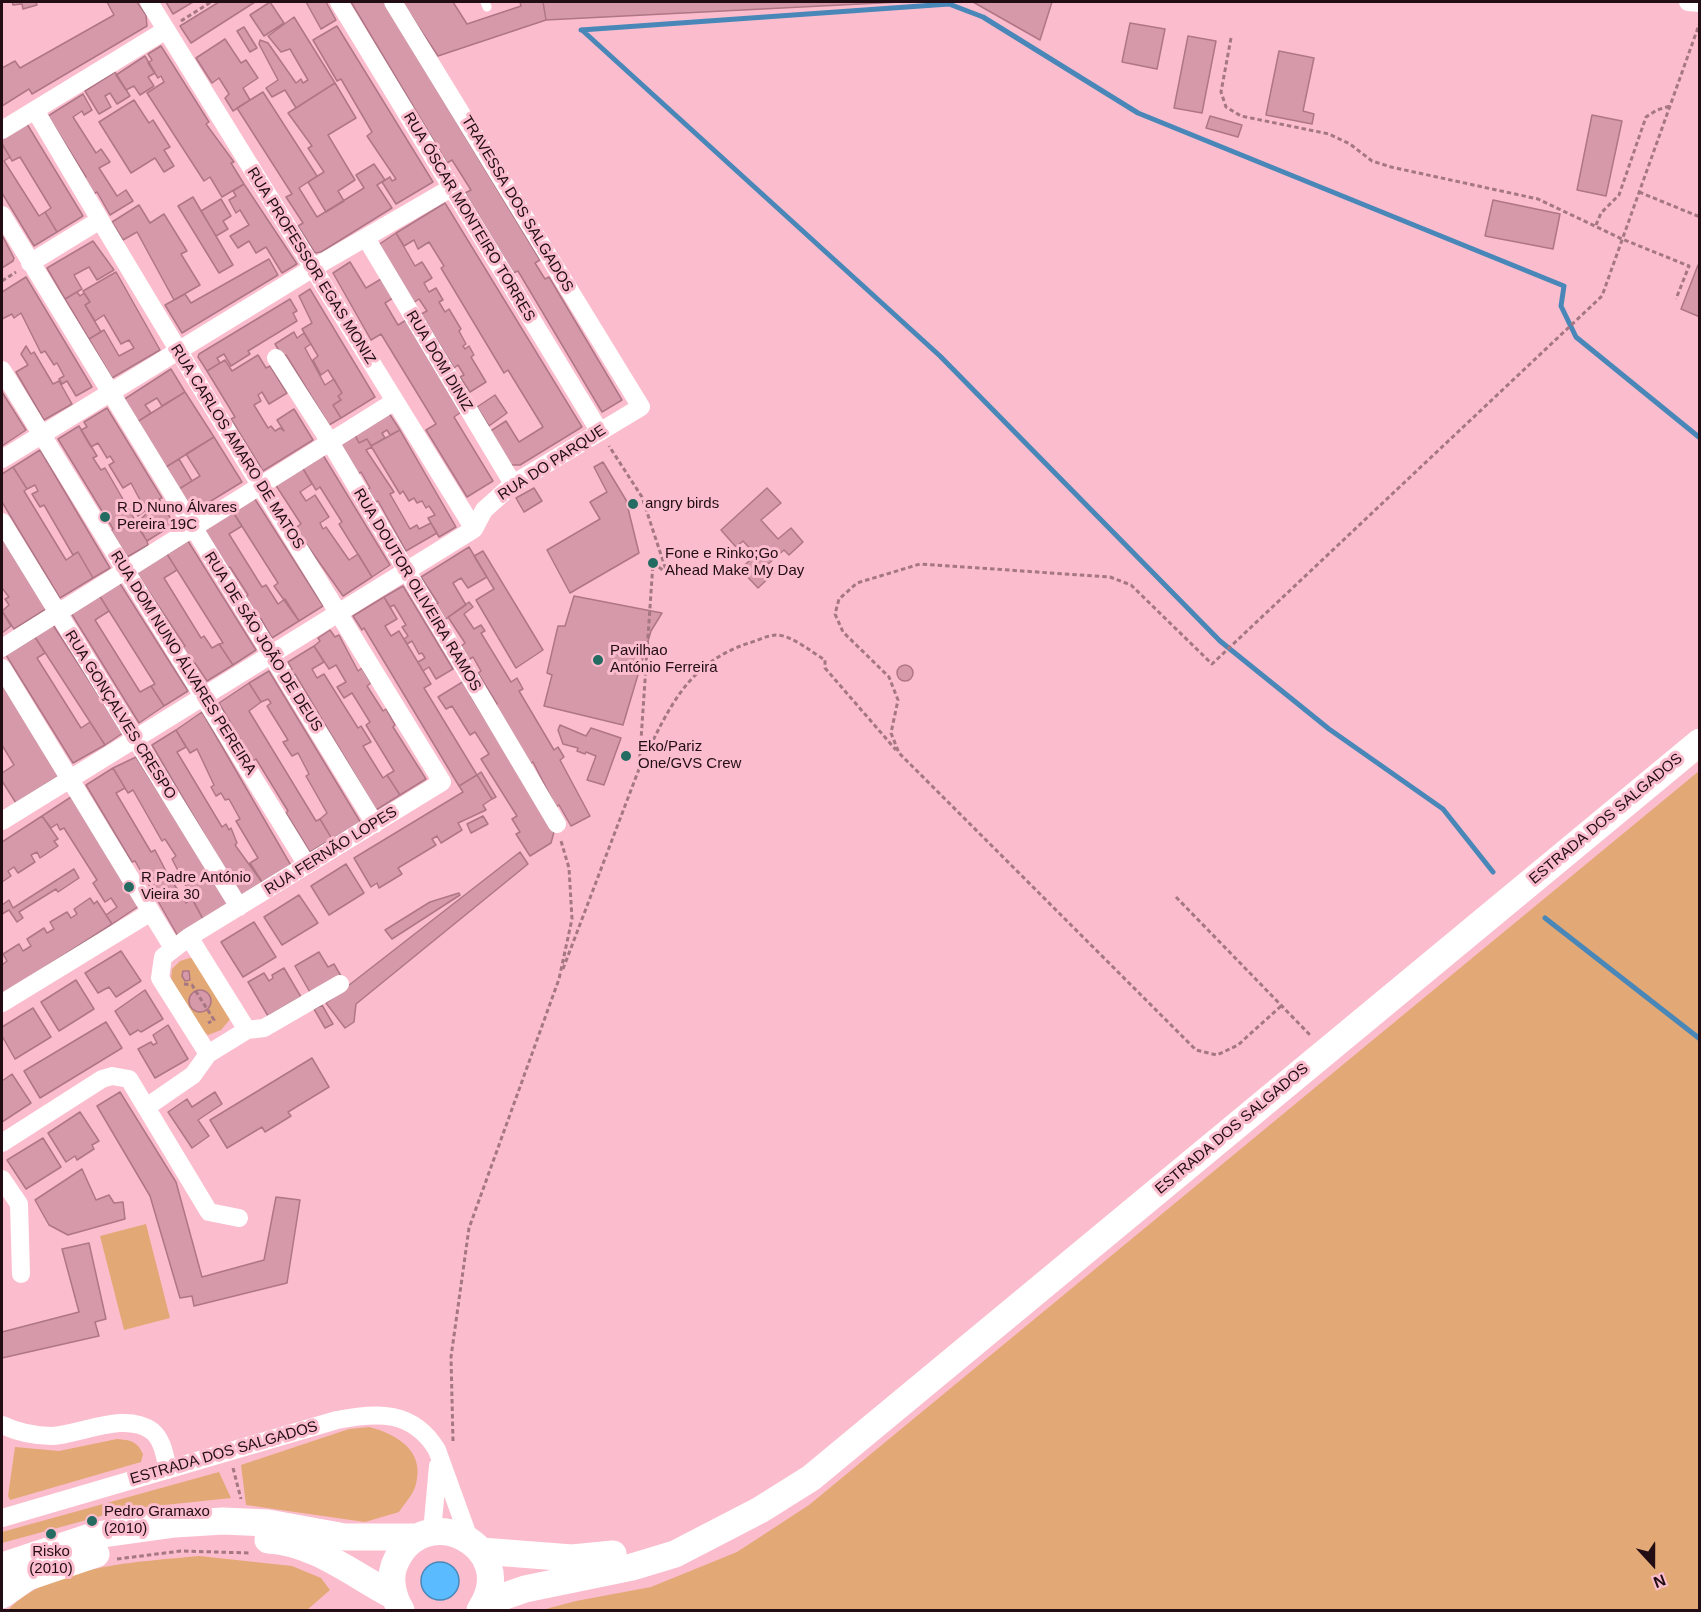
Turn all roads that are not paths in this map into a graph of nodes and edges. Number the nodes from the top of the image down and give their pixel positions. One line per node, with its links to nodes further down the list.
1 (149, 2): 6 (street, RUA PROFESSOR EGAS MONIZ)
2 (339, 2): 9 (street, RUA ÓSCAR MONTEIRO TORRES)
3 (393, 2): 20 (street, TRAVESSA DOS SALGADOS)
4 (1688, 2): 5 (street)
5 (1700, 3)
6 (166, 30): 7 (street); 14 (street, RUA PROFESSOR EGAS MONIZ)
7 (35, 110): 8 (street); 11 (street, RUA CARLOS AMARO DE MATOS)
8 (2, 130)
9 (451, 188): 12 (street); 21 (street, RUA ÓSCAR MONTEIRO TORRES)
10 (2, 215): 13 (street, RUA DE SÃO JOÃO DE DEUS)
11 (100, 220): 13 (street); 15 (street, RUA CARLOS AMARO DE MATOS)
12 (366, 238): 14 (street); 25 (street, RUA DOM DINIZ)
13 (30, 263): 18 (street, RUA DE SÃO JOÃO DE DEUS)
14 (313, 268): 15 (street); 19 (street, RUA PROFESSOR EGAS MONIZ)
15 (177, 351): 18 (street); 26 (street, RUA CARLOS AMARO DE MATOS)
16 (276, 358): 23 (street, RUA DOUTOR OLIVEIRA RAMOS)
17 (2, 370): 22 (street, RUA DOM NUNO ÁLVARES PEREIRA)
18 (109, 392): 22 (street); 28 (street, RUA DE SÃO JOÃO DE DEUS)
19 (394, 401): 23 (street); 29 (street, RUA PROFESSOR EGAS MONIZ)
20 (641, 407): 21 (street, RUA DO PARQUE)
21 (600, 432): 25 (street, RUA DO PARQUE)
22 (41, 434): 24 (street); 31 (street, RUA DOM NUNO ÁLVARES PEREIRA)
23 (330, 442): 26 (street); 30 (street, RUA DOUTOR OLIVEIRA RAMOS)
24 (2, 459)
25 (513, 484): 29 (street, RUA DO PARQUE)
26 (262, 485): 28 (street); 32 (street, RUA CARLOS AMARO DE MATOS)
27 (2, 522): 33 (street, RUA GONÇALVES CRESPO)
28 (193, 528): 31 (street); 35 (street, RUA DE SÃO JOÃO DE DEUS)
29 (474, 530): 30 (street)
30 (406, 571): 32 (street); 44 (street, RUA DOUTOR OLIVEIRA RAMOS)
31 (126, 572): 33 (street); 37 (street, RUA DOM NUNO ÁLVARES PEREIRA)
32 (338, 613): 35 (street); 41 (street, RUA CARLOS AMARO DE MATOS)
33 (58, 615): 34 (street); 38 (street, RUA GONÇALVES CRESPO)
34 (2, 648)
35 (270, 654): 37 (street); 43 (street, RUA DE SÃO JOÃO DE DEUS)
36 (2, 668): 40 (street)
37 (204, 698): 38 (street); 45 (street, RUA DOM NUNO ÁLVARES PEREIRA)
38 (136, 740): 40 (street); 46 (street, RUA GONÇALVES CRESPO)
39 (1700, 742): 62 (main road, ESTRADA DOS SALGADOS)
40 (70, 781): 42 (street); 47 (street)
41 (442, 782): 43 (street, RUA FERNÃO LOPES)
42 (2, 821)
43 (375, 824): 45 (street, RUA FERNÃO LOPES)
44 (557, 824)
45 (307, 866): 46 (street, RUA FERNÃO LOPES)
46 (239, 907): 48 (street, RUA FERNÃO LOPES)
47 (151, 912): 49 (street); 51 (street)
48 (189, 937): 49 (street, RUA FERNÃO LOPES); 52 (street)
49 (168, 952): 53 (street)
50 (340, 984): 52 (street)
51 (2, 1003)
52 (247, 1030): 53 (street)
53 (208, 1054): 54 (street)
54 (148, 1106): 55 (street); 57 (street)
55 (2, 1143)
56 (2, 1179): 58 (street)
57 (239, 1218)
58 (21, 1274)
59 (2, 1425): 61 (street)
60 (445, 1451): 61 (street, ESTRADA DOS SALGADOS); 64 (street); 65 (street)
61 (168, 1470): 63 (street, ESTRADA DOS SALGADOS)
62 (760, 1509): 65 (main road, ESTRADA DOS SALGADOS); 69 (main road, ESTRADA DOS SALGADOS)
63 (2, 1518)
64 (425, 1534): 65 (main road, ESTRADA DOS SALGADOS); 66 (main road, ESTRADA DOS SALGADOS); 68 (main road)
65 (476, 1546): 69 (main road)
66 (2, 1566)
67 (2, 1595): 68 (main road)
68 (398, 1603)
69 (483, 1607)

